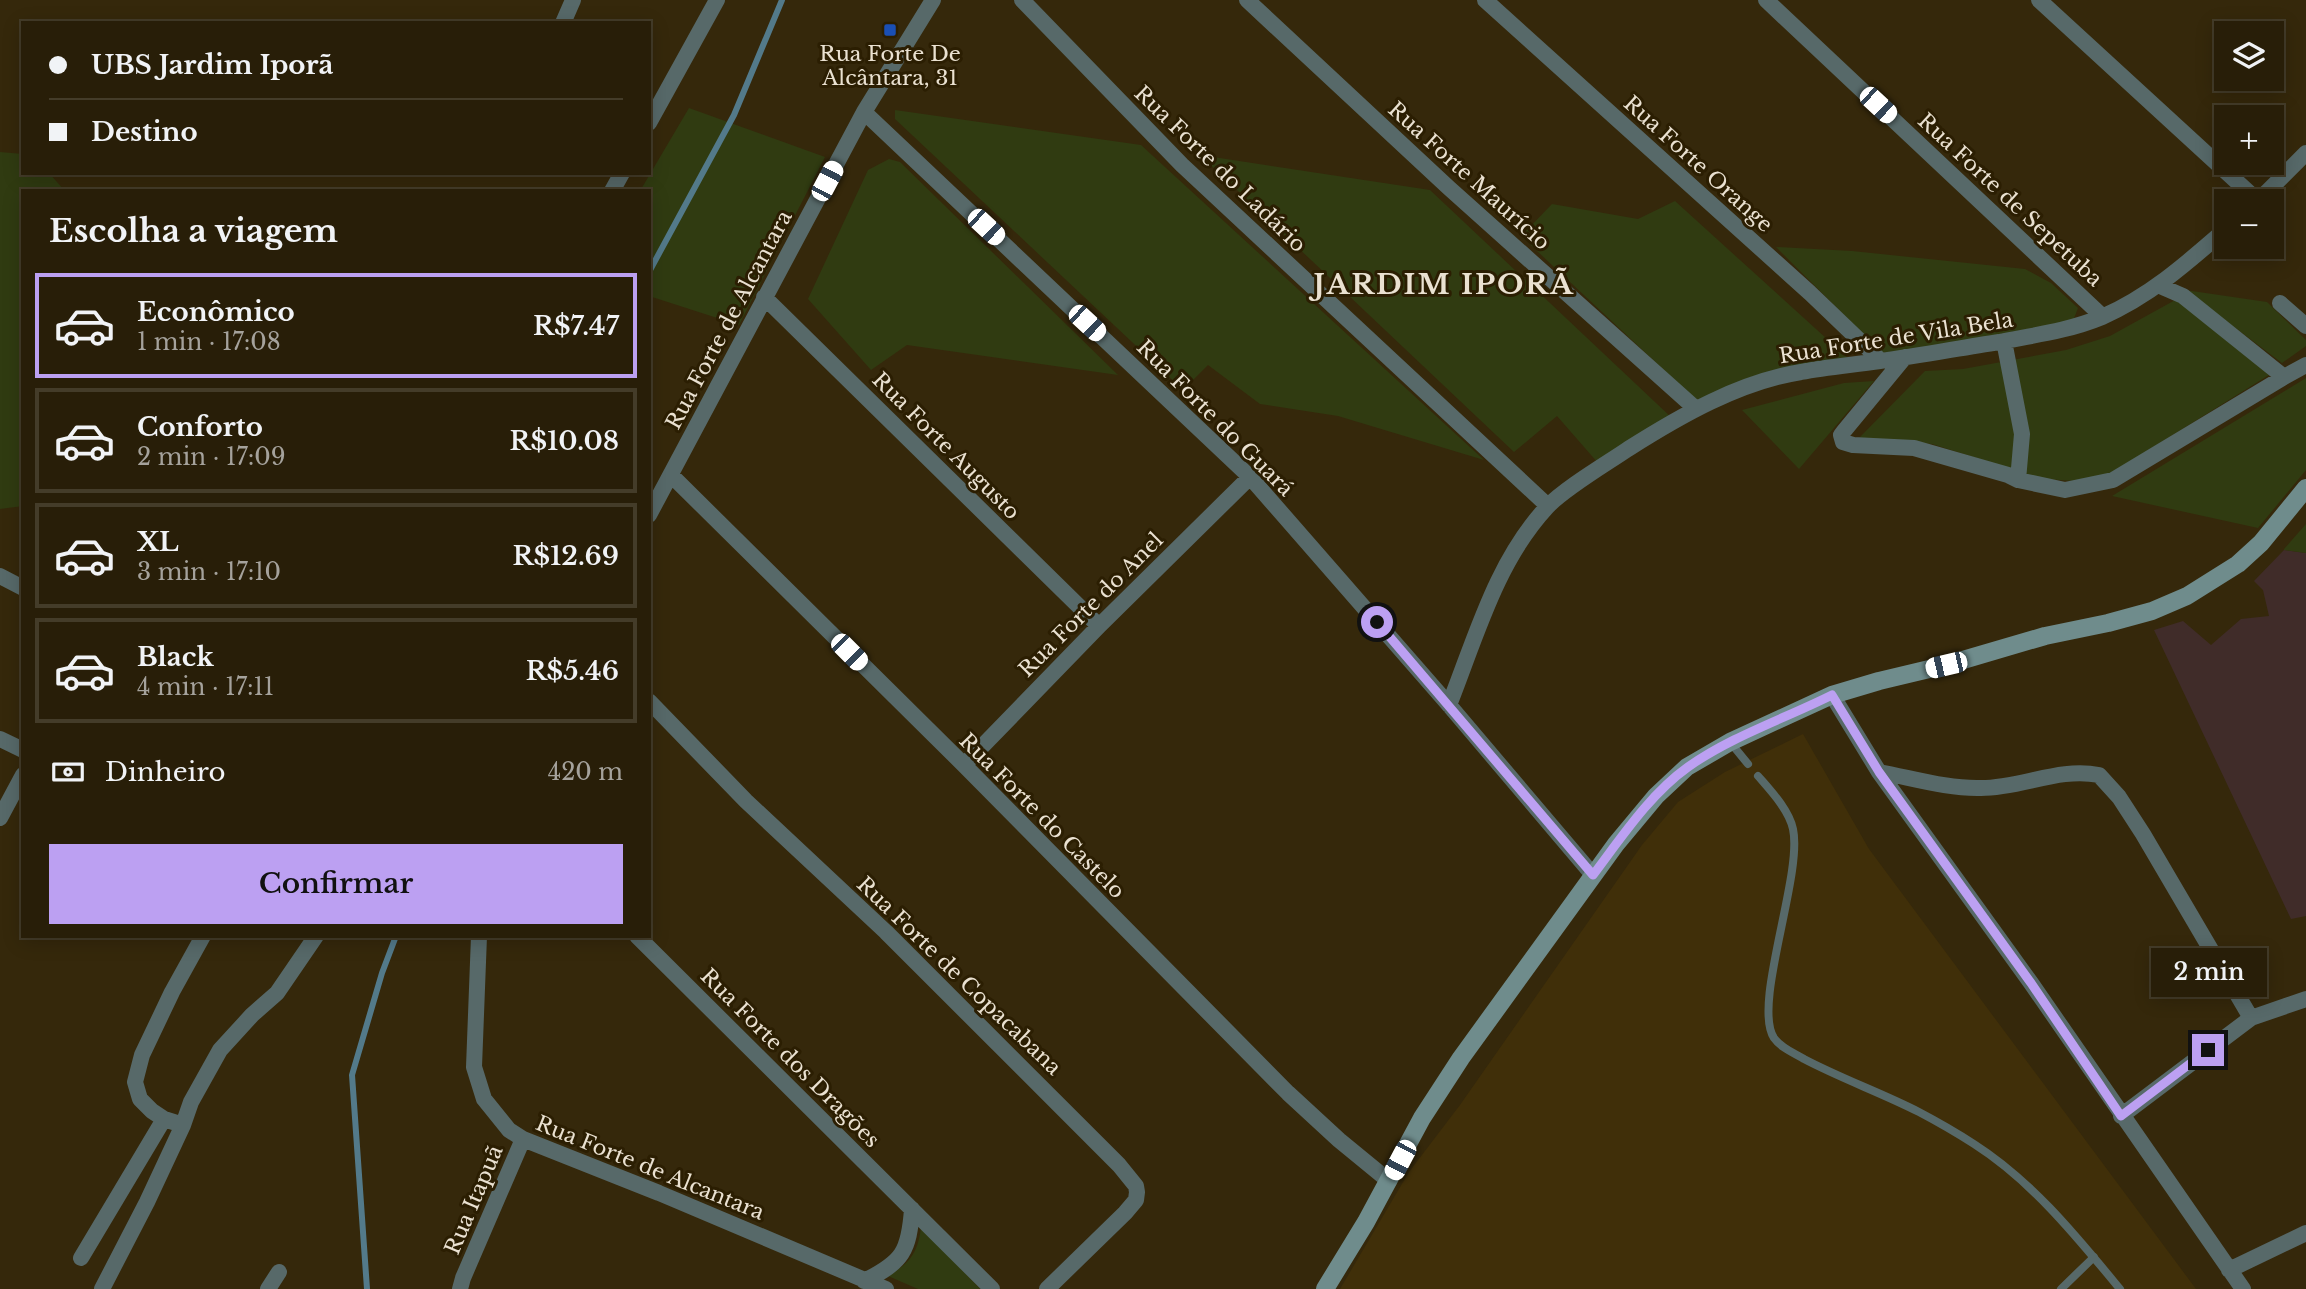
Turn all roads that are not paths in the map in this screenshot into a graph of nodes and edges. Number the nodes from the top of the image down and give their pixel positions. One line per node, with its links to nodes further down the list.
1 (573, 0): 9 (street)
2 (717, 0): 11 (street)
3 (933, 0): 10 (street, Rua Forte de Alcantara)
4 (1022, 0): 31 (street, Rua Forte do Ladário)
5 (1247, 0): 26 (street, Rua Forte Maurício)
6 (1485, 0): 23 (street, Rua Forte Orange)
7 (1766, 0): 19 (street, Rua Forte de Sepetuba)
8 (2039, 0): 13 (street)
9 (564, 21)
10 (864, 112): 17 (street, Rua Forte de Alcantara); 28 (street, Rua Forte do Guará)
11 (651, 119)
12 (2306, 153): 14 (street)
13 (2245, 189)
14 (2270, 189)
15 (2214, 239): 16 (street, Rua Forte de Vila Bela)
16 (2160, 286): 19 (street, Rua Forte de Vila Bela); 25 (street)
17 (764, 297): 27 (street, Rua Forte de Alcantara); 35 (street, Rua Forte Augusto)
18 (2280, 303): 20 (street)
19 (2102, 316): 21 (street, Rua Forte de Vila Bela)
20 (2306, 326)
21 (2004, 341): 22 (street, Rua Forte de Vila Bela); 29 (street)
22 (1905, 358): 23 (street, Rua Forte de Vila Bela); 29 (street)
23 (1881, 361): 26 (street, Rua Forte de Vila Bela)
24 (2306, 365): 25 (street)
25 (2284, 377): 29 (street)
26 (1696, 409): 31 (street, Rua Forte de Vila Bela)
27 (671, 475): 32 (street, Rua Forte de Alcantara); 43 (street, Rua Forte do Castelo)
28 (1250, 477): 35 (street, Rua Forte do Anel); 38 (street, Rua Forte do Guará)
29 (2018, 480)
30 (2306, 488): 36 (main road)
31 (1548, 506): 38 (street, Rua Forte de Vila Bela)
32 (651, 511)
33 (0, 576): 34 (street)
34 (21, 587)
35 (1099, 626): 43 (street, Rua Forte do Anel)
36 (1832, 695): 40 (main road); 44 (street)
37 (651, 703): 72 (street, Rua Forte de Copacabana)
38 (1449, 705): 48 (street, Rua Forte do Guará)
39 (0, 739): 41 (street)
40 (1730, 742): 42 (lane); 48 (main road)
41 (21, 749)
42 (1748, 764)
43 (964, 765): 59 (street, Rua Forte do Castelo)
44 (1879, 772): 54 (street); 55 (street)
45 (1758, 776): 63 (lane)
46 (21, 779): 47 (street)
47 (0, 818)
48 (1593, 875): 59 (main road)
49 (202, 938): 56 (street)
50 (315, 938): 57 (street)
51 (480, 938): 58 (street, Rua Forte de Alcantara)
52 (639, 938): 60 (street, Rua Forte dos Dragões)
53 (2306, 999): 54 (street)
54 (2251, 1017): 55 (street)
55 (2121, 1116): 64 (street)
56 (164, 1119): 57 (street); 62 (street)
57 (183, 1125): 68 (street)
58 (523, 1139): 66 (street, Rua Forte de Alcantara); 67 (street, Rua Itapuã)
59 (1389, 1181): 73 (main road)
60 (912, 1209): 66 (street); 71 (street, Rua Forte dos Dragões)
61 (2306, 1233): 64 (street)
62 (81, 1258)
63 (2094, 1258): 74 (lane); 75 (lane)
64 (2230, 1270): 76 (street)
65 (279, 1272): 69 (street)
66 (864, 1281): 70 (street, Rua Forte de Alcantara)
67 (462, 1284)
68 (102, 1289)
69 (268, 1289)
70 (886, 1289)
71 (992, 1289)
72 (1046, 1289)
73 (1325, 1289)
74 (2061, 1289)
75 (2120, 1289)
76 (2242, 1289)

